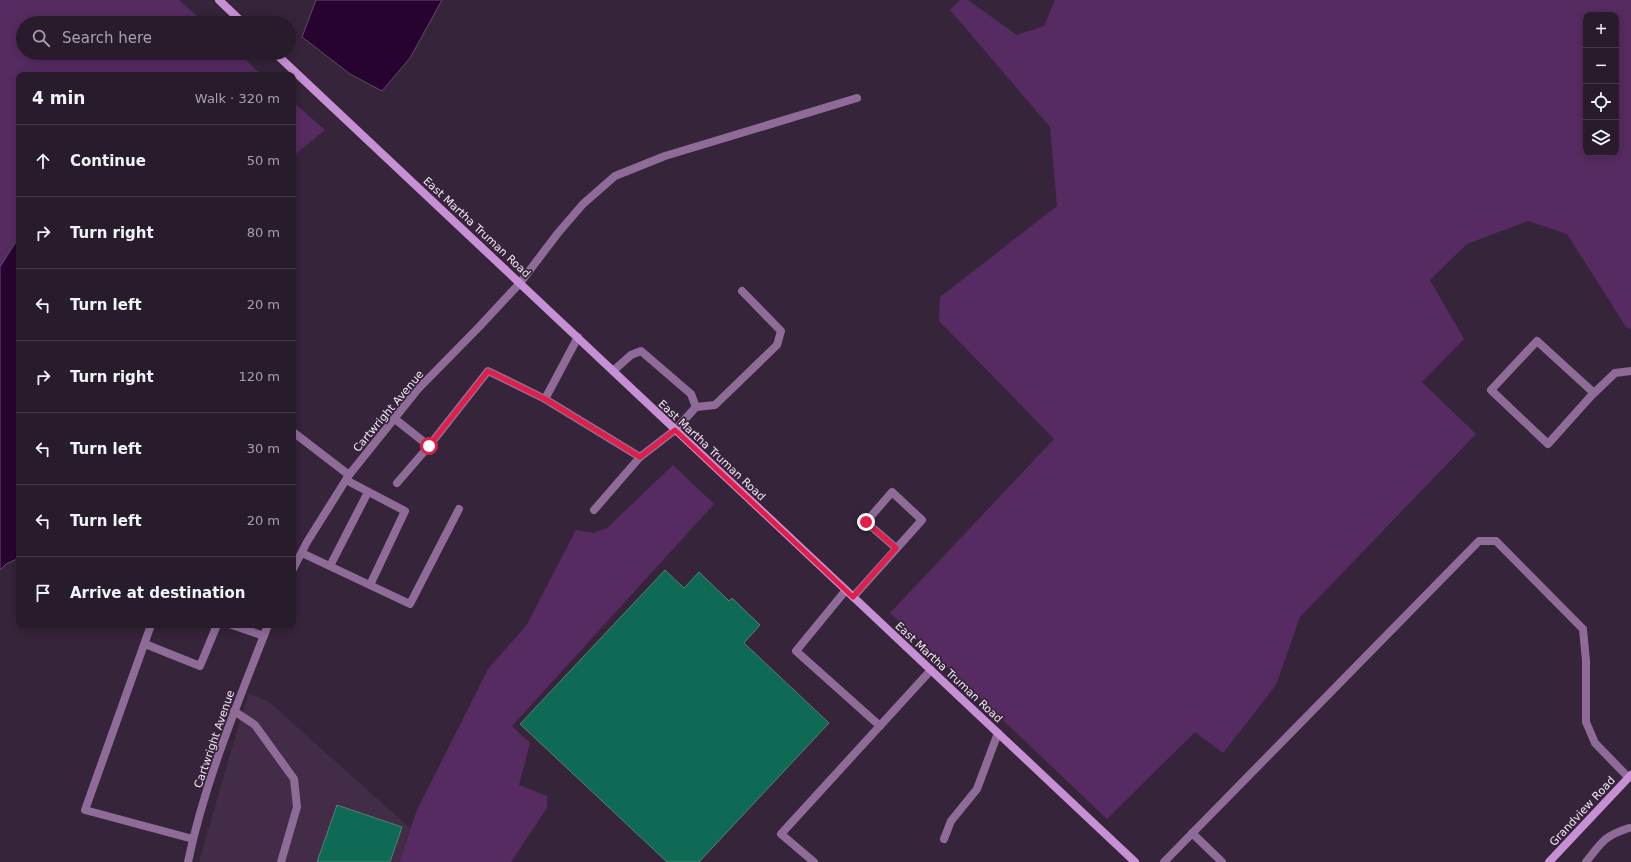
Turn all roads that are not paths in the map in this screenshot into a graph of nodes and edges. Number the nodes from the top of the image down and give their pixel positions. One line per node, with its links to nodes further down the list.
1 (218, 0): 2 (main road)
2 (235, 16)
3 (282, 60): 4 (main road, East Martha Truman Road)
4 (295, 72)
5 (296, 73): 7 (main road, East Martha Truman Road)
6 (857, 98): 7 (street, Cartwright Avenue)
7 (520, 283): 9 (main road, East Martha Truman Road); 15 (street, Cartwright Avenue)
8 (742, 291): 14 (street)
9 (578, 337): 10 (main road, East Martha Truman Road); 13 (street)
10 (613, 370): 14 (street); 16 (main road, East Martha Truman Road)
11 (1631, 371): 12 (street)
12 (1594, 393): 12 (street)
13 (545, 399): 18 (street); 19 (street)
14 (696, 407): 16 (street)
15 (395, 418): 18 (street); 20 (street, Cartwright Avenue)
16 (675, 430): 19 (street); 30 (main road, East Martha Truman Road)
17 (296, 434): 20 (street)
18 (429, 446): 21 (street)
19 (640, 457): 24 (street)
20 (347, 477): 22 (street); 26 (street, Cartwright Avenue)
21 (397, 483)
22 (368, 492): 28 (street); 29 (street)
23 (459, 509): 29 (street)
24 (594, 510)
25 (896, 548): 25 (street); 31 (street)
26 (302, 553): 27 (street, Cartwright Avenue); 28 (street)
27 (296, 564)
28 (330, 566): 29 (street)
29 (370, 585)
30 (846, 590): 31 (main road, East Martha Truman Road); 40 (street)
31 (853, 597): 38 (main road, East Martha Truman Road)
32 (150, 628): 37 (street)
33 (216, 628): 37 (street)
34 (241, 628): 36 (street)
35 (267, 628): 36 (street, Cartwright Avenue)
36 (264, 636): 39 (street, Cartwright Avenue)
37 (144, 644): 45 (street)
38 (931, 670): 40 (street); 41 (main road, East Martha Truman Road)
39 (234, 711): 45 (street, Cartwright Avenue); 49 (street)
40 (880, 726): 50 (street)
41 (998, 733): 46 (street); 51 (main road, East Martha Truman Road)
42 (1630, 776): 44 (street); 47 (main road, Grandview Road)
43 (1630, 826): 54 (street)
44 (1192, 833): 52 (street); 53 (street)
45 (193, 839): 48 (street, Cartwright Avenue)
46 (944, 839)
47 (1554, 860)
48 (188, 862)
49 (281, 862)
50 (814, 862)
51 (1136, 862)
52 (1164, 862)
53 (1222, 862)
54 (1586, 862)

